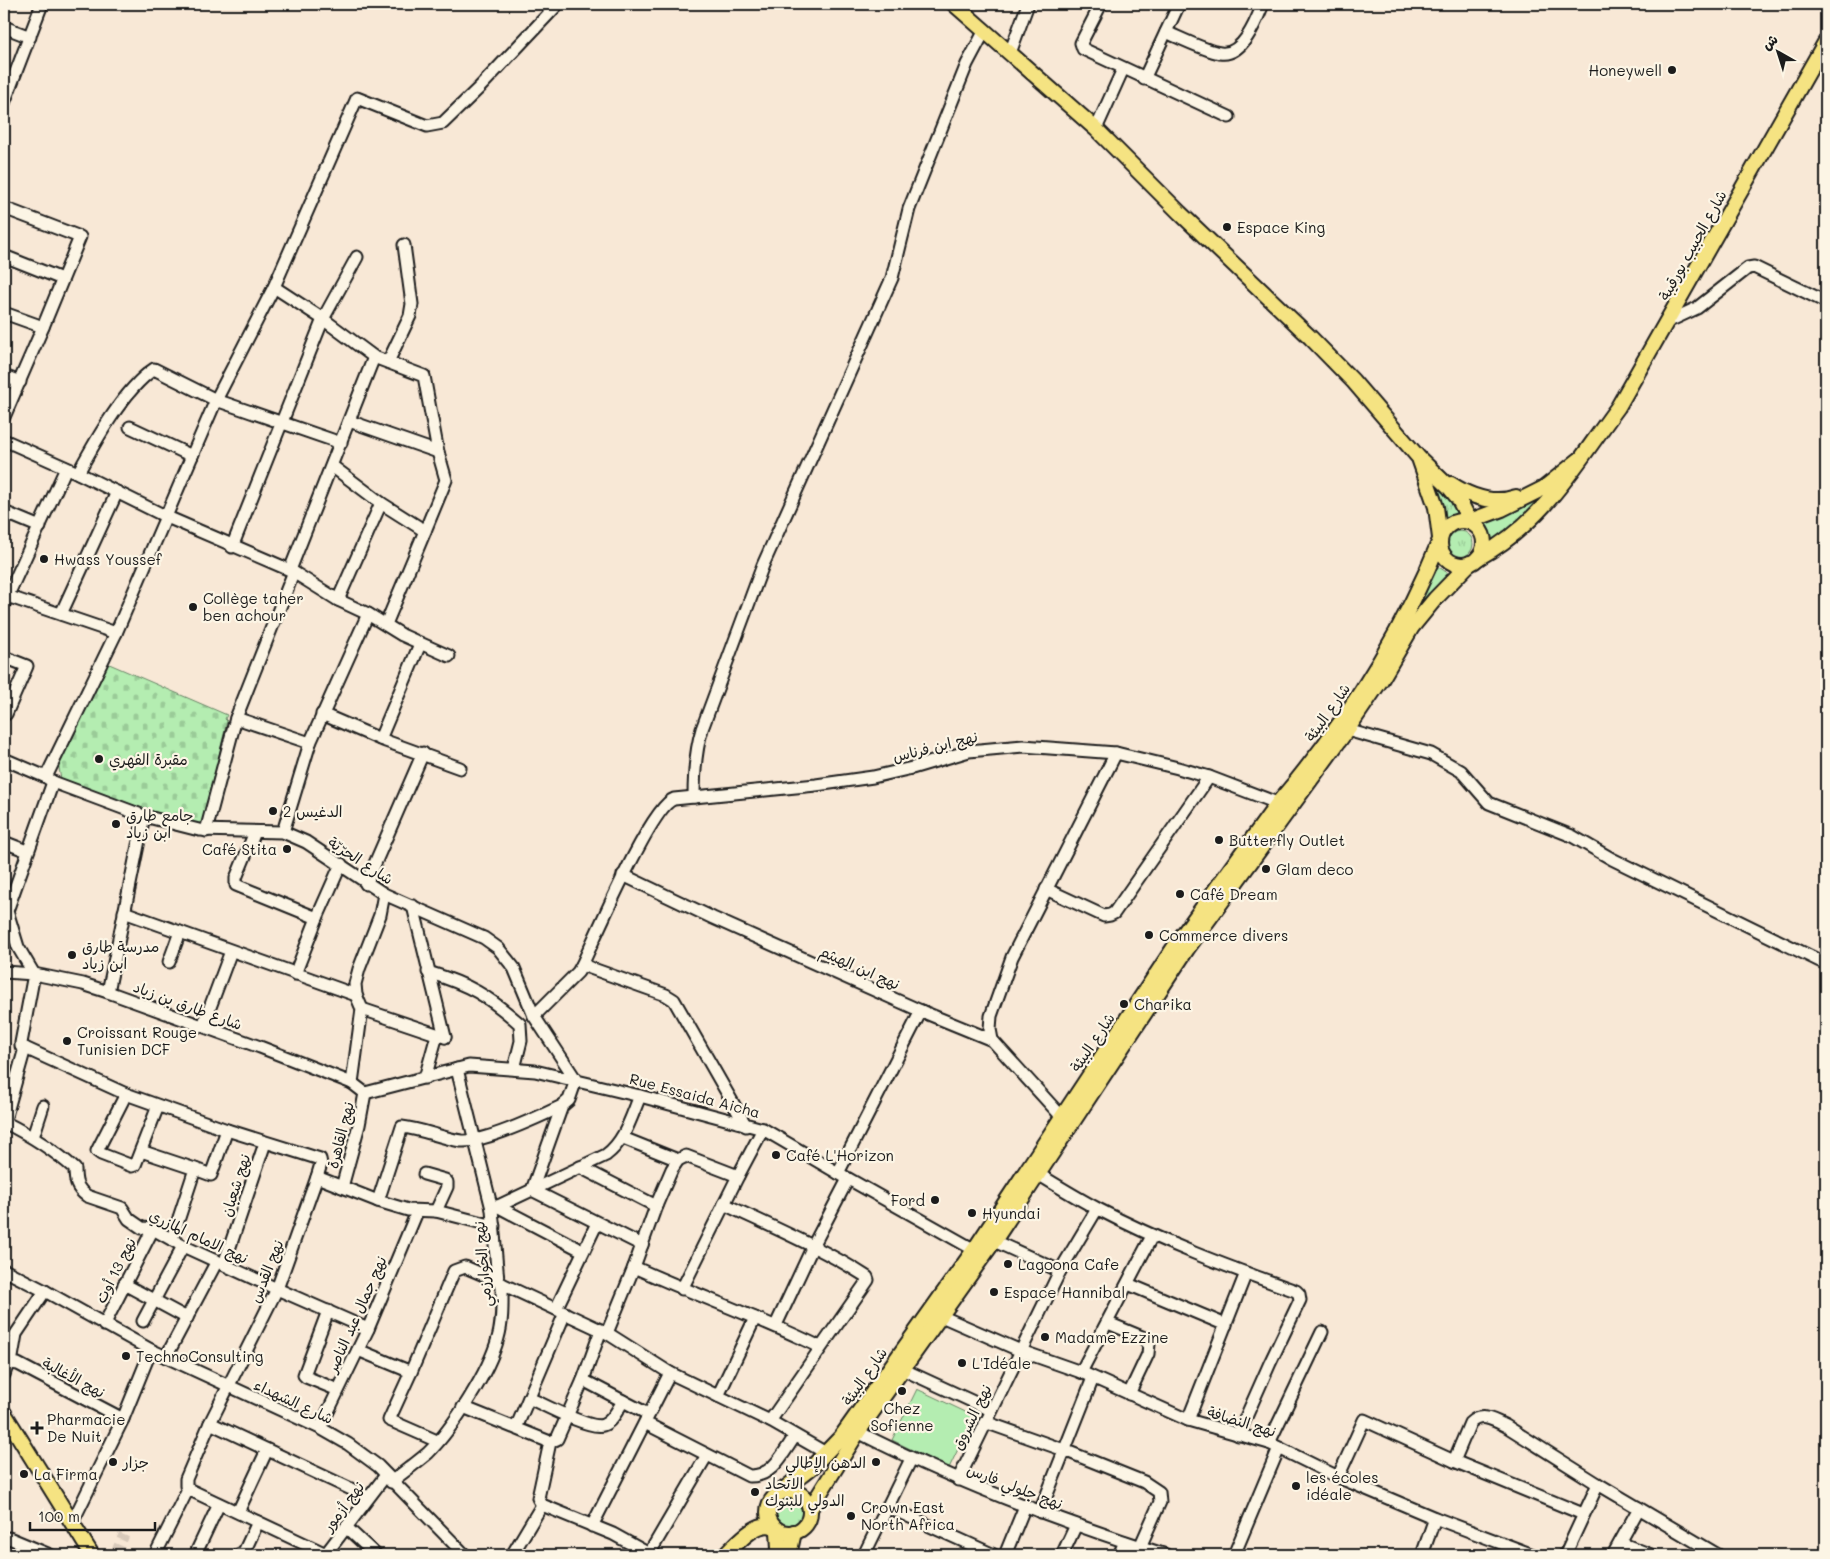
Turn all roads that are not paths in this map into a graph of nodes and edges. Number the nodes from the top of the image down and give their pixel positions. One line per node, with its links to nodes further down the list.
1 (42, 4): 11 (street)
2 (558, 4): 24 (street)
3 (954, 4): 9 (main road)
4 (1028, 4): 13 (street)
5 (1101, 4): 14 (street)
6 (1179, 4): 10 (street)
7 (1263, 4): 10 (street)
8 (4, 27): 11 (street)
9 (984, 32): 13 (main road); 82 (street)
10 (1166, 32): 15 (street)
11 (30, 37): 16 (street)
12 (1826, 40): 28 (main road, شارع الحبيب بورقيبة)
13 (1010, 54): 18 (main road)
14 (1123, 69): 15 (street); 18 (street)
15 (1144, 79): 17 (street)
16 (5, 98)
17 (1230, 117)
18 (1096, 129): 43 (main road)
19 (4, 208): 23 (street)
20 (404, 245): 31 (street)
21 (4, 256): 23 (street)
22 (356, 257): 27 (street)
23 (62, 278): 29 (street)
24 (274, 287): 27 (street); 34 (street)
25 (1826, 302): 28 (street)
26 (4, 313): 29 (street)
27 (323, 319): 30 (street); 37 (street)
28 (1667, 322): 44 (main road, شارع الحبيب بورقيبة)
29 (43, 328): 33 (street)
30 (374, 356): 31 (street); 36 (street)
31 (388, 362): 41 (street)
32 (4, 376): 33 (street)
33 (20, 382): 35 (street)
34 (216, 400): 37 (street); 42 (street); 47 (street)
35 (4, 417)
36 (350, 421): 40 (street); 41 (street)
37 (282, 422): 40 (street); 58 (street)
38 (130, 427): 42 (street)
39 (4, 440): 46 (street)
40 (341, 443): 45 (street)
41 (438, 452): 56 (street)
42 (192, 456): 53 (street)
43 (1419, 458): 48 (main road); 57 (main road)
44 (1578, 460): 49 (main road); 59 (main road, شارع البيئة)
45 (332, 466): 51 (street); 60 (street)
46 (66, 468): 47 (street); 55 (street)
47 (78, 473): 50 (street)
48 (1440, 476): 49 (main road); 54 (main road)
49 (1555, 479): 54 (main road)
50 (118, 492): 53 (street); 63 (street)
51 (382, 503): 56 (street); 62 (street)
52 (4, 512): 55 (street)
53 (167, 517): 58 (street); 66 (street)
54 (1471, 523): 57 (main road); 59 (main road)
55 (40, 528): 61 (street)
56 (425, 531): 65 (street)
57 (1440, 539): 59 (main road); 83 (main road, شارع البيئة)
58 (232, 547): 60 (street)
59 (1474, 560): 73 (main road, شارع البيئة)
60 (292, 572): 62 (street); 72 (street)
61 (5, 598): 63 (street)
62 (338, 600): 64 (street)
63 (61, 614): 66 (street)
64 (368, 614): 65 (street); 71 (street)
65 (386, 624): 67 (street)
66 (116, 633): 81 (street)
67 (420, 644): 68 (street); 74 (street)
68 (449, 656)
69 (4, 657): 70 (street)
70 (6, 714)
71 (322, 714): 74 (street); 75 (street)
72 (236, 718): 75 (street); 85 (street)
73 (1347, 730): 83 (main road, شارع البيئة); 103 (street)
74 (380, 739): 76 (street)
75 (310, 744): 87 (street)
76 (423, 753): 79 (street); 92 (street)
77 (1116, 753): 80 (street, نهج ابن فرناس); 82 (street, نهج ابن فرناس); 93 (street)
78 (4, 759): 81 (street, شارع الحرّيّة)
79 (460, 768)
80 (1209, 778): 83 (street, نهج ابن فرناس); 93 (street)
81 (49, 780): 84 (street, شارع الحرّيّة); 89 (street)
82 (694, 797): 91 (street, نهج ابن فرناس)
83 (1284, 806): 129 (main road, شارع البيئة); 143 (main road, شارع البيئة)
84 (144, 816): 85 (street, شارع الحرّيّة); 96 (street)
85 (206, 831): 86 (street, شارع الحرّيّة)
86 (255, 832): 87 (street, شارع الحرّيّة); 98 (street)
87 (282, 832): 90 (street, شارع الحرّيّة)
88 (4, 842): 89 (street)
89 (27, 851): 97 (street)
90 (340, 864): 92 (street, شارع الحرّيّة); 98 (street)
91 (623, 875): 104 (street); 112 (street, نهج ابن الهيثم)
92 (366, 884): 94 (street, شارع الحرّيّة)
93 (1046, 889): 116 (street)
94 (384, 894): 95 (street, شارع الحرّيّة); 110 (street)
95 (413, 906): 106 (street); 113 (street, شارع الحرّيّة)
96 (124, 912): 100 (street); 109 (street)
97 (5, 913): 99 (street)
98 (317, 918): 108 (street)
99 (9, 932): 107 (street)
100 (180, 932): 101 (street); 102 (street)
101 (230, 951): 108 (street); 114 (street)
102 (169, 962)
103 (1826, 964)
104 (582, 965): 113 (street); 131 (street)
105 (4, 972): 107 (street, شارع طارق بن زياد)
106 (428, 972): 115 (street); 119 (street)
107 (34, 974): 109 (street, شارع طارق بن زياد); 117 (street)
108 (295, 974): 110 (street)
109 (108, 992): 114 (street, شارع طارق بن زياد)
110 (356, 995): 111 (street)
111 (362, 1009): 115 (street); 122 (street, نهج القاهرة)
112 (920, 1011): 116 (street, نهج ابن الهيثم); 145 (street)
113 (534, 1016): 121 (street, شارع الحرّيّة)
114 (203, 1026): 122 (street, شارع طارق بن زياد)
115 (441, 1036): 120 (street)
116 (992, 1040): 129 (street, نهج ابن الهيثم)
117 (24, 1048): 124 (street); 130 (street)
118 (457, 1069): 119 (street, Rue Essaida Aicha); 120 (street, Rue Essaida Aicha); 136 (street, نهج الخوارزمي)
119 (514, 1069): 121 (street, Rue Essaida Aicha)
120 (425, 1078): 123 (street, Rue Essaida Aicha)
121 (576, 1080): 125 (street, Rue Essaida Aicha); 128 (street)
122 (352, 1083): 123 (street, نهج القاهرة)
123 (365, 1093): 147 (street, نهج القاهرة)
124 (126, 1094): 127 (street); 138 (street)
125 (640, 1096): 131 (street, Rue Essaida Aicha); 135 (street)
126 (43, 1106): 134 (street)
127 (158, 1106): 133 (street); 138 (street)
128 (562, 1106): 136 (street); 148 (street)
129 (1062, 1117): 166 (main road, شارع البيئة)
130 (4, 1122): 134 (street)
131 (746, 1126): 132 (street, Rue Essaida Aicha)
132 (763, 1129): 144 (street); 145 (street, Rue Essaida Aicha)
133 (227, 1130): 137 (street); 141 (street)
134 (33, 1137): 158 (street, نهج الامام المازري)
135 (623, 1138): 139 (street); 140 (street)
136 (476, 1140): 149 (street); 152 (street, نهج الخوارزمي)
137 (265, 1143): 146 (street, نهج القدس); 167 (street, نهج شعبان)
138 (141, 1151): 141 (street)
139 (678, 1160): 144 (street); 151 (street)
140 (580, 1167): 148 (street); 151 (street)
141 (195, 1169): 160 (street)
142 (424, 1174): 155 (street)
143 (1038, 1174): 153 (street); 161 (main road, شارع البيئة)
144 (738, 1176): 150 (street)
145 (843, 1176): 164 (street); 166 (street, Rue Essaida Aicha)
146 (317, 1177): 147 (street); 175 (street, نهج القدس)
147 (342, 1186): 149 (street)
148 (532, 1190): 152 (street); 156 (street)
149 (378, 1201): 154 (street)
150 (724, 1204): 164 (street); 176 (street)
151 (656, 1206): 162 (street)
152 (494, 1208): 157 (street, نهج الخوارزمي); 165 (street)
153 (1097, 1209): 159 (street); 170 (street, نهج الشروق)
154 (417, 1212): 155 (street); 189 (street, نهج جمال عبد الناصر)
155 (436, 1212): 157 (street)
156 (597, 1223): 162 (street); 165 (street)
157 (494, 1226): 172 (street, نهج الخوارزمي)
158 (152, 1229): 160 (street, نهج الامام المازري); 173 (street, نهج 13 أوت)
159 (1152, 1236): 171 (street); 174 (street)
160 (172, 1239): 163 (street, نهج الامام المازري)
161 (994, 1241): 166 (main road, شارع البيئة); 170 (street)
162 (642, 1245): 168 (street)
163 (183, 1246): 167 (street, نهج الامام المازري); 178 (street)
164 (813, 1246): 187 (street); 192 (street)
165 (583, 1251): 180 (street)
166 (979, 1252): 181 (main road, شارع البيئة); 231 (main road, شارع البيئة)
167 (220, 1263): 175 (street, نهج الامام المازري); 182 (street, نهج شعبان)
168 (634, 1267): 176 (street); 190 (street)
169 (4, 1270): 177 (street, شارع الشهداء)
170 (1060, 1271): 195 (street, نهج الشروق)
171 (1246, 1273): 188 (street); 224 (street)
172 (500, 1283): 180 (street); 199 (street); 211 (street, نهج الخوارزمي)
173 (124, 1284): 178 (street); 186 (street, نهج 13 أوت)
174 (1128, 1284): 185 (street); 188 (street)
175 (277, 1289): 179 (street, نهج الامام المازري); 205 (street, نهج القدس)
176 (682, 1289): 183 (street)
177 (45, 1291): 186 (street, شارع الشهداء); 197 (street)
178 (154, 1301): 182 (street); 184 (street)
179 (328, 1311): 189 (street, نهج الامام المازري); 206 (street)
180 (561, 1311): 190 (street); 209 (street)
181 (941, 1316): 195 (street, نهج النضافة); 198 (main road, شارع البيئة)
182 (187, 1318): 196 (street, نهج شعبان)
183 (755, 1318): 187 (street); 208 (street)
184 (143, 1321)
185 (1108, 1324): 200 (street); 207 (street)
186 (104, 1325): 193 (street, شارع الشهداء)
187 (776, 1325): 192 (street)
188 (1226, 1325): 217 (street)
189 (368, 1329): 194 (street, نهج جمال عبد الناصر)
190 (604, 1331): 201 (street); 204 (street)
191 (1322, 1332): 228 (street)
192 (820, 1347): 218 (street)
193 (151, 1350): 196 (street, شارع الشهداء); 215 (street)
194 (358, 1350): 199 (street); 206 (street, نهج جمال عبد الناصر)
195 (1021, 1351): 200 (street, نهج النضافة); 212 (street, نهج الشروق)
196 (166, 1357): 205 (street, شارع الشهداء)
197 (11, 1363): 202 (street); 215 (street, نهج الأغالبة)
198 (902, 1369): 212 (street); 223 (main road, شارع البيئة)
199 (411, 1372): 226 (street)
200 (1081, 1372): 203 (street, نهج النضافة)
201 (670, 1373): 208 (street); 214 (street)
202 (4, 1375)
203 (1094, 1378): 207 (street, نهج النضافة); 230 (street)
204 (583, 1380): 210 (street); 213 (street)
205 (229, 1387): 220 (street, نهج القدس); 221 (street, شارع الشهداء)
206 (338, 1390): 221 (street, نهج جمال عبد الناصر)
207 (1129, 1394): 217 (street, نهج النضافة)
208 (718, 1396): 218 (street)
209 (529, 1398): 213 (street); 222 (street)
210 (623, 1401): 213 (street); 214 (street)
211 (463, 1408): 222 (street); 226 (street, نهج الخوارزمي)
212 (991, 1410): 219 (street, نهج الشروق)
213 (567, 1415): 227 (street)
214 (647, 1418): 232 (street); 255 (street)
215 (123, 1419): 253 (street)
216 (5, 1420): 253 (main road)
217 (1188, 1420): 224 (street, نهج النضافة)
218 (770, 1421): 225 (street)
219 (985, 1422): 230 (street); 237 (street, نهج الشروق)
220 (210, 1423): 229 (street); 239 (street, نهج القدس)
221 (320, 1428): 236 (street, شارع الشهداء)
222 (516, 1428): 227 (street)
223 (858, 1432): 233 (street, نهج جلولي فارس); 247 (main road, شارع البيئة)
224 (1238, 1435): 228 (street, نهج النضافة)
225 (795, 1436): 231 (street); 232 (street)
226 (438, 1441): 236 (street, نهج الخوارزمي)
227 (550, 1442): 243 (street)
228 (1274, 1446): 235 (street, نهج النضافة); 283 (street)
229 (267, 1450): 240 (street); 248 (street)
230 (1064, 1450): 249 (street); 263 (street)
231 (826, 1453): 241 (main road, شارع البيئة)
232 (707, 1455): 274 (street)
233 (911, 1459): 237 (street, نهج جلولي فارس); 245 (street)
234 (1454, 1461): 235 (street); 238 (street); 250 (street)
235 (1338, 1477): 251 (street, نهج النضافة)
236 (389, 1478): 240 (street, نهج أزمور); 272 (street, شارع الشهداء)
237 (958, 1480): 244 (street, نهج جلولي فارس)
238 (1598, 1484): 246 (street); 250 (street)
239 (188, 1489): 242 (street); 267 (street, نهج القدس)
240 (368, 1497): 256 (street, نهج أزمور)
241 (774, 1498): 247 (main road); 257 (main road); 259 (main road, شارع البيئة)
242 (219, 1504): 248 (street); 268 (street)
243 (542, 1505): 255 (street); 273 (street)
244 (1025, 1506): 249 (street, نهج جلولي فارس); 279 (street)
245 (888, 1507): 264 (street); 278 (street)
246 (1639, 1508): 262 (street); 289 (street)
247 (810, 1509): 258 (main road)
248 (238, 1512): 252 (street)
249 (1040, 1512): 254 (street, نهج جلولي فارس)
250 (1583, 1514): 286 (street)
251 (1435, 1518): 284 (street); 285 (street, نهج النضافة)
252 (258, 1522): 269 (street); 270 (street)
253 (72, 1523): 266 (main road)
254 (1076, 1525): 261 (street, نهج جلولي فارس); 280 (street)
255 (592, 1526): 274 (street)
256 (346, 1527): 270 (street, نهج أزمور); 271 (street)
257 (776, 1528): 258 (main road); 259 (main road); 276 (main road)
258 (794, 1532): 277 (main road)
259 (746, 1536): 275 (main road)
260 (9, 1538): 265 (street)
261 (1125, 1542): 263 (street, نهج جلولي فارس); 281 (street)
262 (1620, 1543): 287 (street); 288 (street)
263 (1140, 1547): 282 (street, نهج جلولي فارس)
264 (867, 1554)
265 (50, 1555)
266 (92, 1555)
267 (156, 1555)
268 (196, 1555)
269 (238, 1555)
270 (326, 1555)
271 (376, 1555)
272 (464, 1555)
273 (512, 1555)
274 (650, 1555)
275 (726, 1555)
276 (777, 1555)
277 (789, 1555)
278 (994, 1555)
279 (1005, 1555)
280 (1062, 1555)
281 (1120, 1555)
282 (1166, 1555)
283 (1234, 1555)
284 (1422, 1555)
285 (1533, 1555)
286 (1565, 1555)
287 (1613, 1555)
288 (1651, 1555)
289 (1718, 1555)

